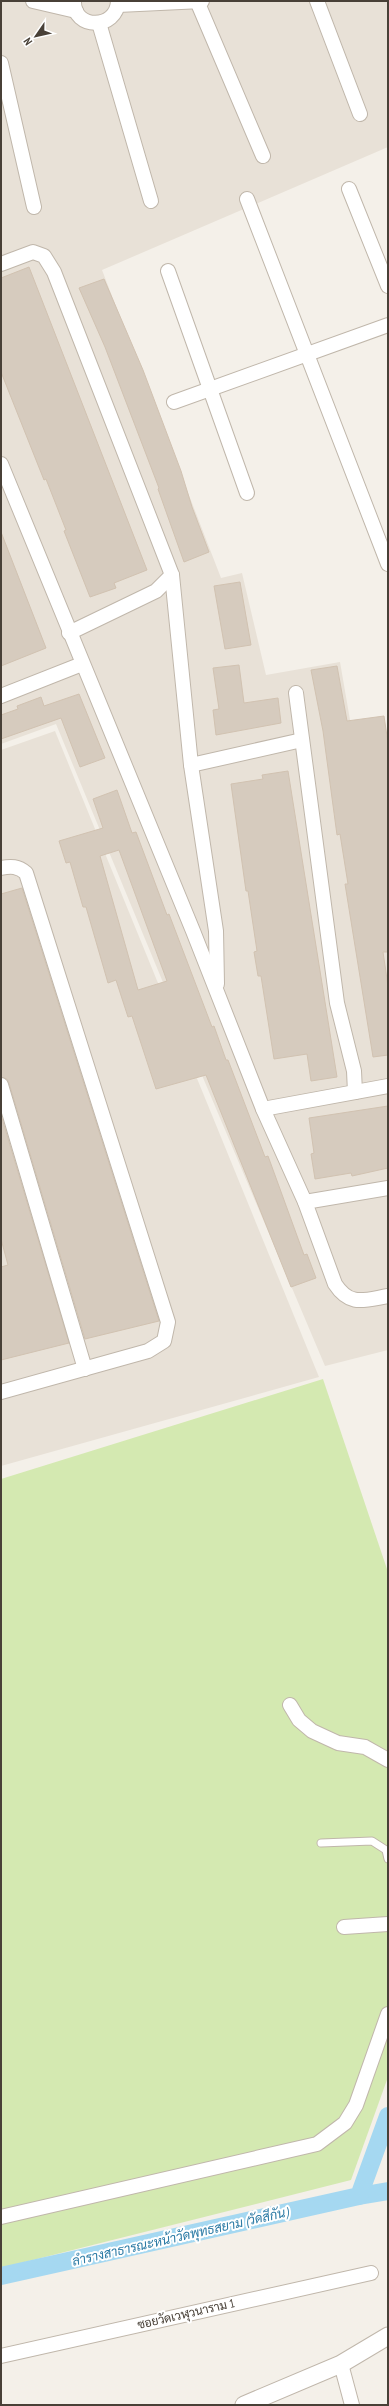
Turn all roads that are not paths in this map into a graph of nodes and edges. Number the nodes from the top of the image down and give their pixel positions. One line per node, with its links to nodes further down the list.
1 (33, 1): 5 (street)
2 (199, 1): 4 (street); 9 (street)
3 (317, 1): 8 (street)
4 (118, 3): 6 (street)
5 (75, 6): 6 (street)
6 (98, 23): 12 (street)
7 (1, 63): 13 (street)
8 (360, 114)
9 (263, 156)
10 (349, 189): 16 (street)
11 (247, 199): 18 (street)
12 (151, 201)
13 (34, 207)
14 (1, 264): 24 (street)
15 (168, 271): 19 (street)
16 (388, 286)
17 (388, 325): 18 (street)
18 (308, 355): 19 (street); 23 (street)
19 (212, 389): 20 (street); 22 (street)
20 (174, 402)
21 (1, 464): 25 (street)
22 (248, 492)
23 (388, 564)
24 (172, 575): 25 (street); 30 (street)
25 (70, 633): 26 (street)
26 (82, 664): 28 (street); 32 (street)
27 (296, 693): 29 (street)
28 (1, 696)
29 (302, 740): 30 (street); 35 (street)
30 (191, 765): 32 (street)
31 (1, 868): 40 (street)
32 (218, 994): 36 (street)
33 (1, 1085): 40 (street)
34 (388, 1086): 35 (street)
35 (355, 1092): 36 (street)
36 (262, 1109): 38 (street)
37 (388, 1188): 38 (street)
38 (305, 1202): 39 (street)
39 (388, 1296)
40 (85, 1369): 41 (street)
41 (1, 1392)
42 (290, 1705): 43 (street)
43 (388, 1760)
44 (321, 1843): 45 (lane)
45 (388, 1859)
46 (388, 1924): 47 (street)
47 (344, 1927)
48 (388, 2014): 49 (street)
49 (1, 2217)
50 (371, 2273): 52 (street, ซอยวัดเวฬุวนาราม 1)
51 (388, 2336): 53 (street)
52 (1, 2356)
53 (341, 2364): 54 (street); 55 (street)
54 (244, 2405)
55 (352, 2405)

